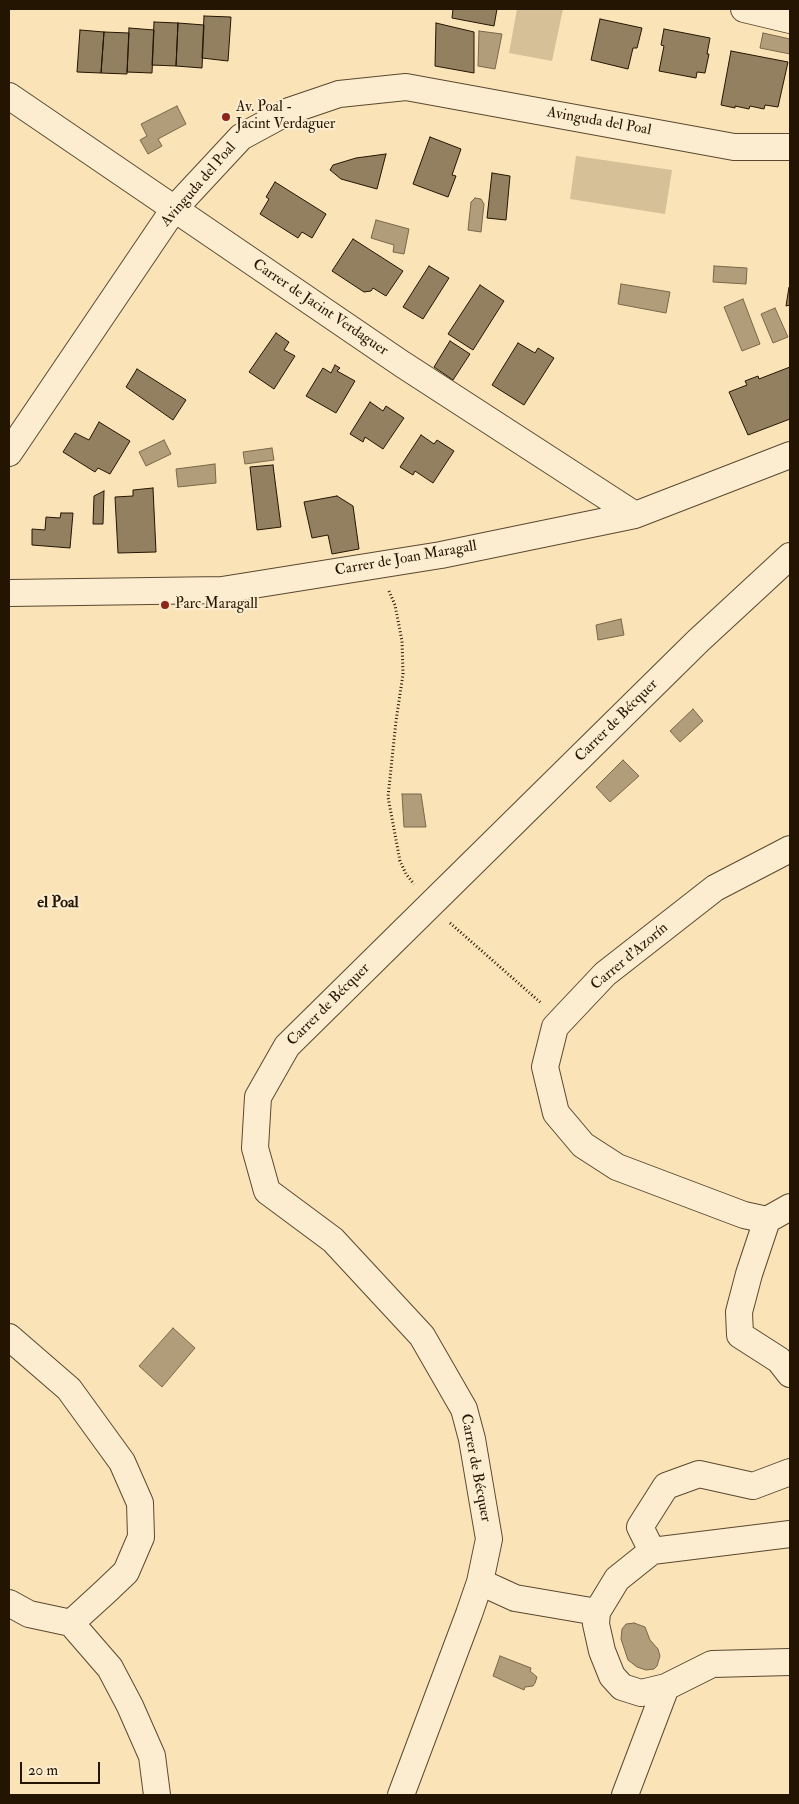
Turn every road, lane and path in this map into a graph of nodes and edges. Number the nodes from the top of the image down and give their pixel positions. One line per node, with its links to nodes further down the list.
1 (744, 9): 2 (street)
2 (790, 20)
3 (9, 96): 5 (street, Carrer de Jacint Verdaguer)
4 (790, 147): 5 (street, Avinguda del Poal)
5 (174, 209): 6 (street, Avinguda del Poal); 8 (street, Carrer de Jacint Verdaguer)
6 (9, 453)
7 (790, 455): 8 (street, Carrer de Joan Maragall)
8 (635, 515): 10 (street, Carrer de Joan Maragall)
9 (790, 556): 13 (street, Carrer de Bécquer)
10 (378, 565): 11 (street, Carrer de Joan Maragall); 13 (path)
11 (9, 593)
12 (790, 850): 14 (street, Carrer d'Azorín)
13 (430, 905): 14 (path); 22 (street, Carrer de Bécquer)
14 (561, 1020): 16 (street, Carrer d'Azorín)
15 (790, 1206): 16 (street)
16 (767, 1220): 18 (street)
17 (9, 1337): 25 (street)
18 (790, 1374)
19 (790, 1472): 21 (street)
20 (790, 1534): 21 (street)
21 (652, 1550): 24 (street)
22 (480, 1582): 24 (street); 29 (street, Carrer de Bécquer)
23 (9, 1603): 25 (street)
24 (598, 1612): 27 (street)
25 (71, 1623): 28 (street)
26 (790, 1662): 27 (street)
27 (666, 1686): 30 (street)
28 (157, 1795)
29 (401, 1795)
30 (625, 1795)

